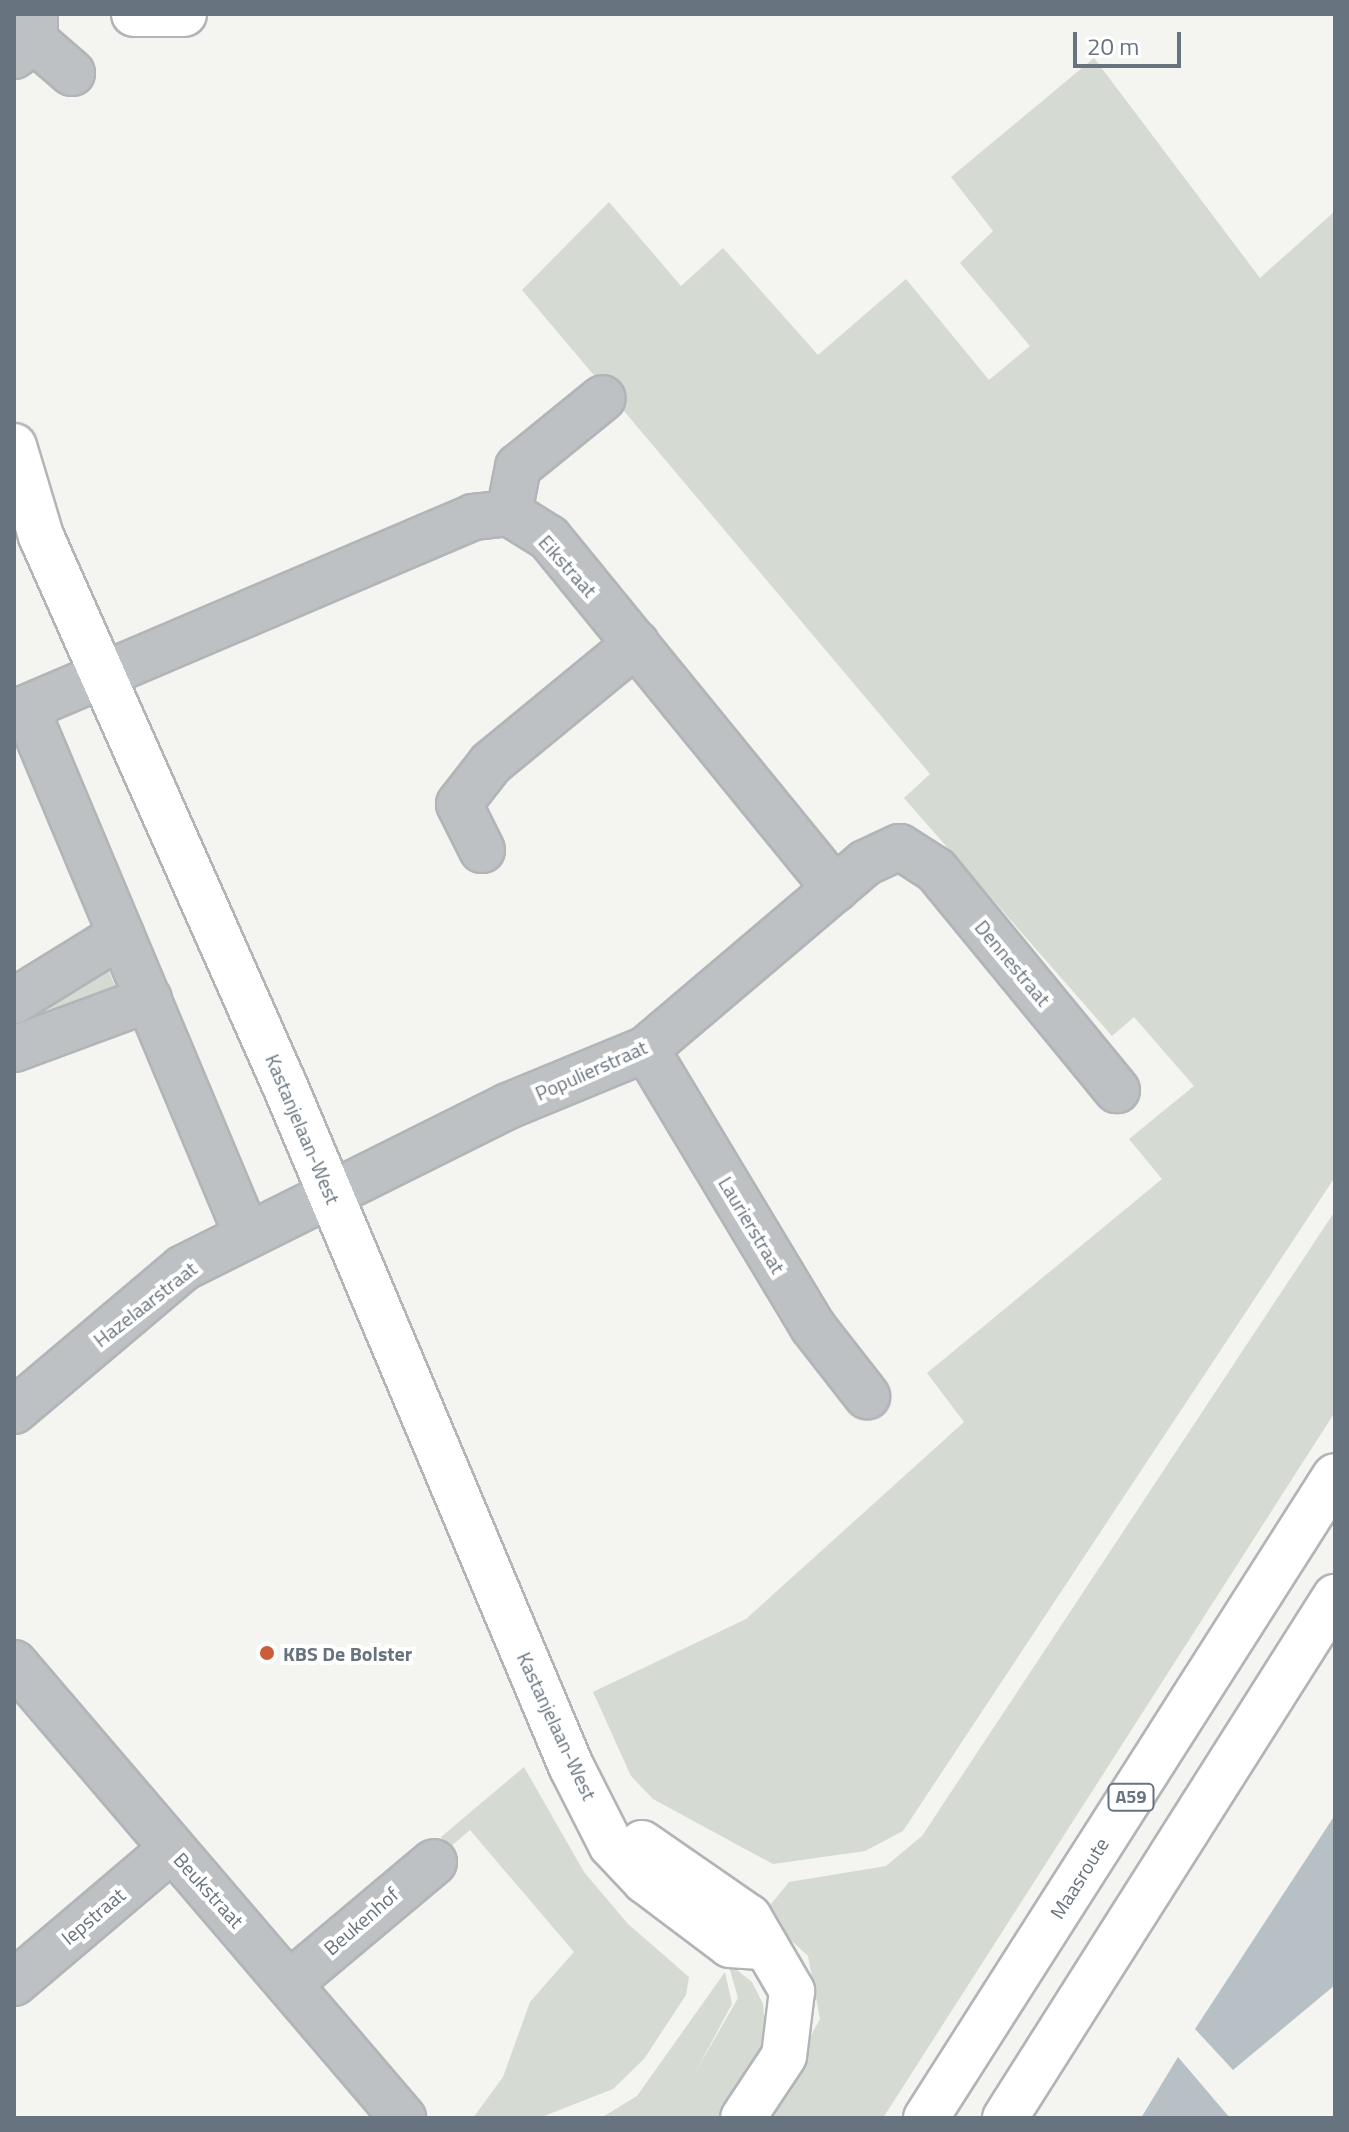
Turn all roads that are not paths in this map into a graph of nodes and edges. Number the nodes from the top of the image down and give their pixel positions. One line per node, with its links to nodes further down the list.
1 (134, 14): 2 (main road)
2 (184, 14)
3 (28, 37): 4 (street)
4 (72, 73)
5 (603, 398): 7 (street)
6 (14, 446): 9 (main road, Kastanjelaan-West)
7 (509, 513): 8 (street, Eikstraat); 9 (street)
8 (636, 644): 12 (street); 13 (street, Eikstraat)
9 (107, 674): 10 (street); 20 (main road, Kastanjelaan-West)
10 (20, 710): 14 (street)
11 (900, 847): 13 (street, Populierstraat); 19 (street, Dennestraat)
12 (482, 850)
13 (835, 889): 18 (street, Populierstraat)
14 (121, 935): 15 (street); 16 (street)
15 (149, 999): 17 (street); 21 (street)
16 (14, 1001)
17 (14, 1049)
18 (646, 1049): 20 (street, Populierstraat); 22 (street, Laurierstraat)
19 (1117, 1090)
20 (331, 1194): 21 (street, Hazelaarstraat); 32 (main road, Kastanjelaan-West)
21 (247, 1235): 23 (street, Hazelaarstraat)
22 (867, 1396)
23 (14, 1411)
24 (1335, 1476): 33 (main road, Maasroute / A59)
25 (1335, 1597): 34 (main road)
26 (14, 1663): 27 (street, Beukstraat)
27 (172, 1849): 29 (street, Iepstraat); 30 (street, Beukstraat)
28 (434, 1862): 30 (street, Beukenhof)
29 (14, 1983)
30 (290, 1983): 31 (street, Beukstraat)
31 (403, 2118)
32 (743, 2118)
33 (926, 2118)
34 (1005, 2118)

